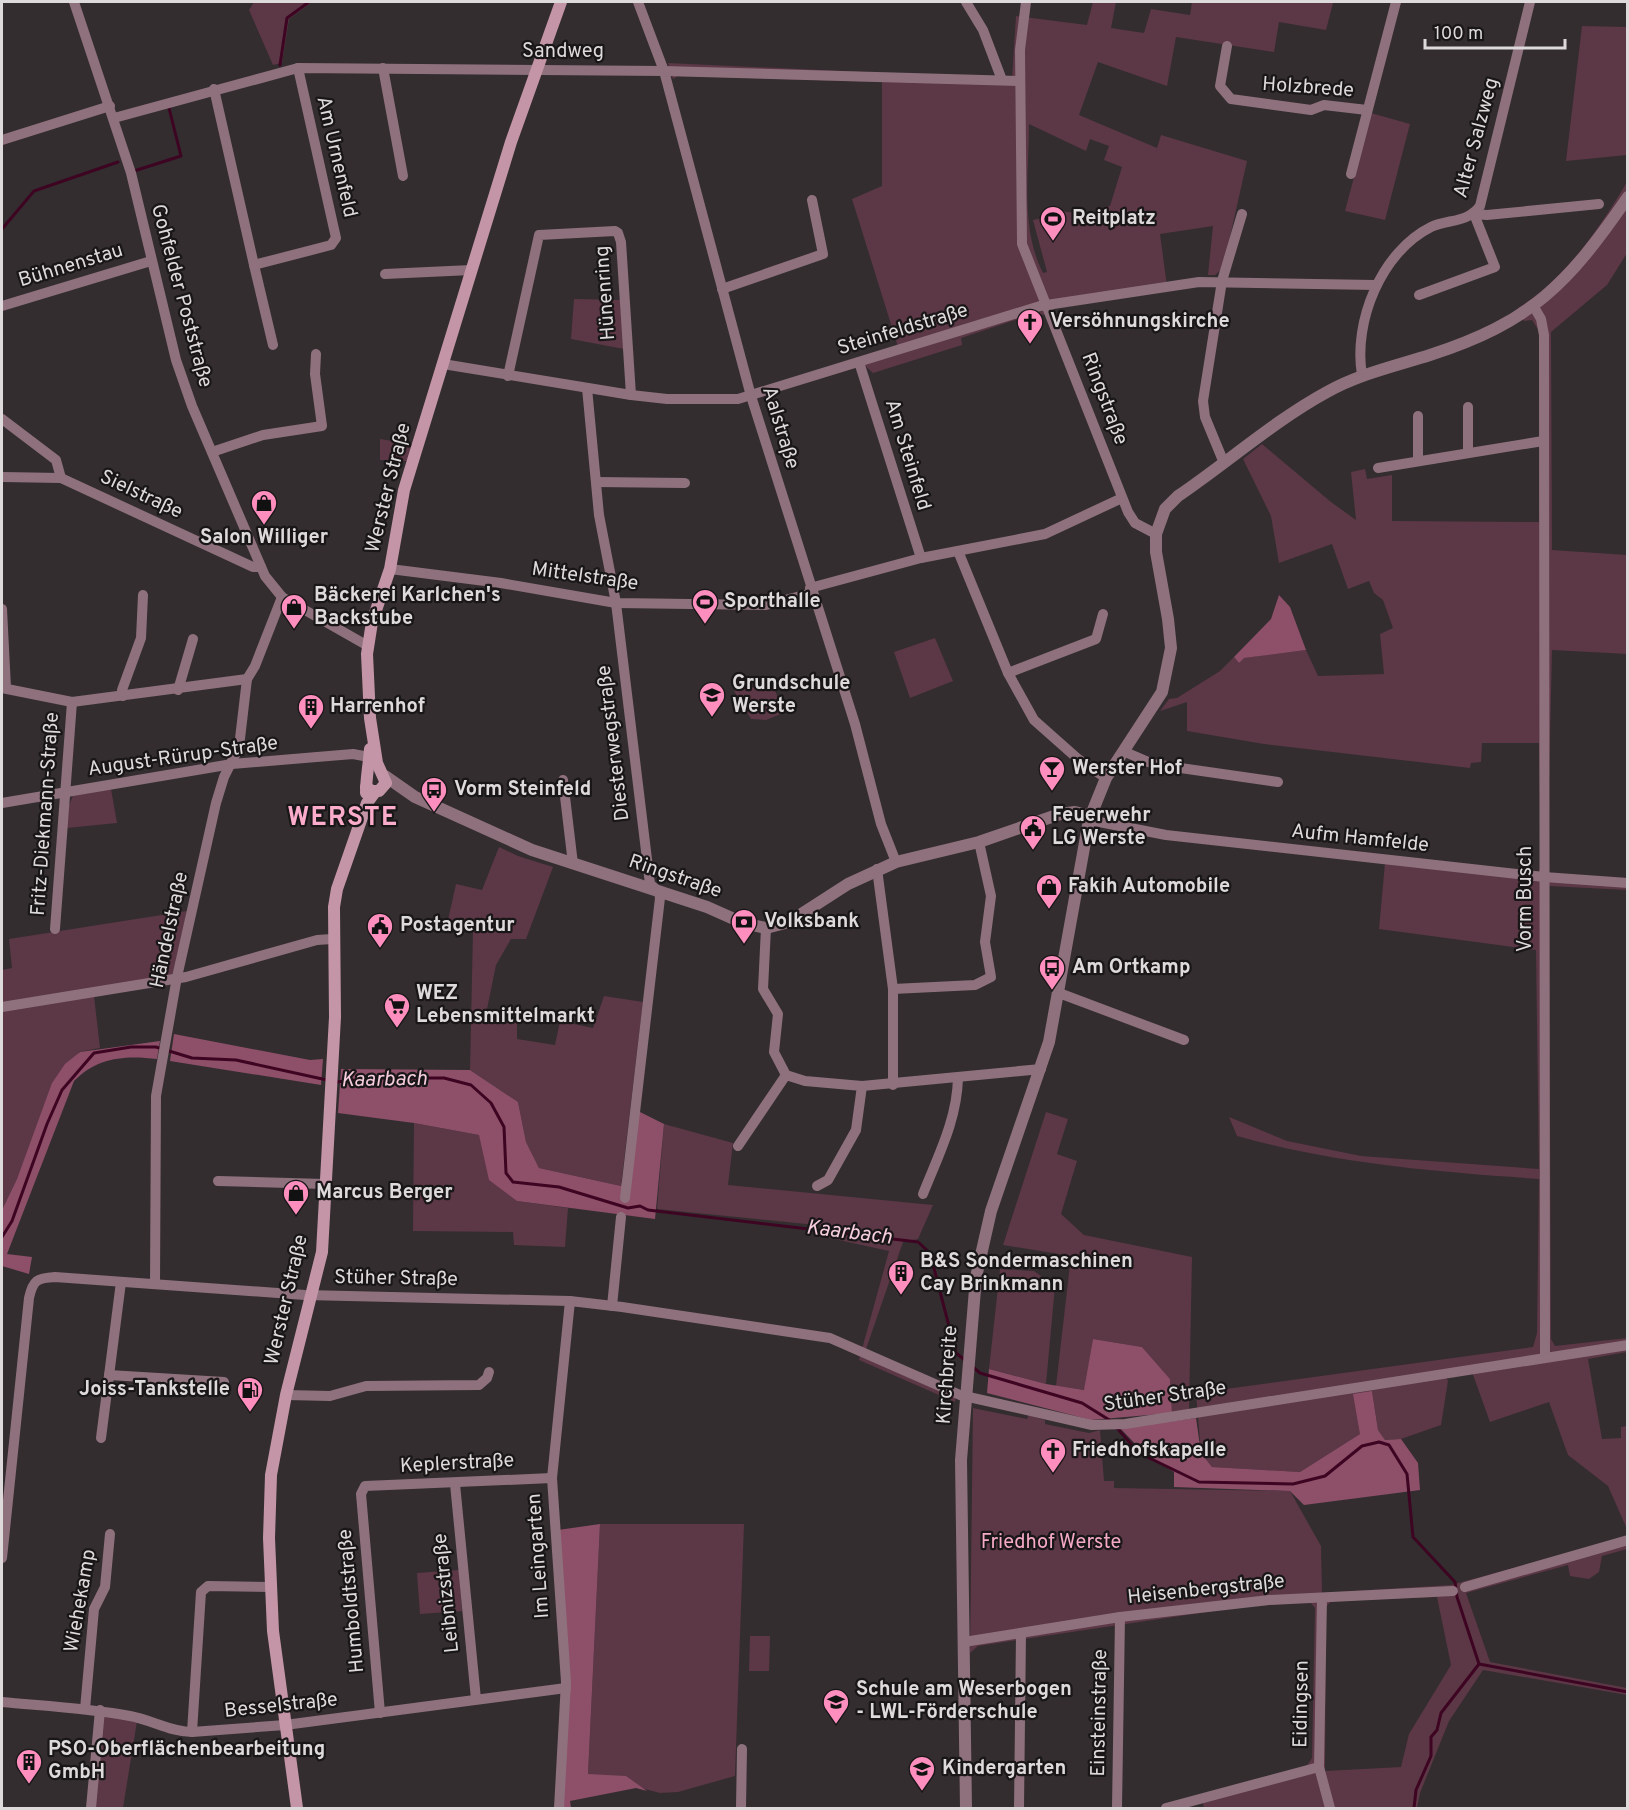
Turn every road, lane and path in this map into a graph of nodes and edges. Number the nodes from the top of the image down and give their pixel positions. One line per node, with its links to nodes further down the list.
1 (74, 2): 16 (street, Gohfelder Poststraße)
2 (561, 2): 11 (main road, Werster Straße)
3 (638, 2): 12 (street, Aalstraße)
4 (966, 2): 13 (street)
5 (1026, 2): 14 (street, Ringstraße)
6 (1396, 2): 17 (street, Holzbrede)
7 (1530, 2): 26 (street, Alter Salzweg)
8 (1227, 46): 17 (street, Holzbrede)
9 (298, 68): 10 (street, Sandweg); 15 (street, Sandweg); 28 (street, Am Urnenfeld)
10 (383, 68): 11 (street, Sandweg); 21 (street)
11 (535, 70): 12 (street, Sandweg); 29 (main road, Werster Straße)
12 (664, 71): 13 (street, Sandweg); 33 (street, Aalstraße)
13 (1002, 80): 14 (street, Sandweg)
14 (1020, 81): 35 (street, Ringstraße)
15 (214, 89): 18 (street, Sandweg); 28 (street)
16 (110, 106): 18 (street, Gohfelder Poststraße); 19 (street)
17 (1367, 110): 20 (street, Holzbrede)
18 (114, 118): 27 (street, Gohfelder Poststraße)
19 (2, 140)
20 (1351, 174)
21 (403, 176)
22 (812, 200): 33 (street)
23 (1626, 201): 37 (street)
24 (1599, 204): 26 (street)
25 (1242, 214): 31 (street)
26 (1474, 214): 32 (street, Alter Salzweg); 34 (street, Alter Salzweg)
27 (151, 261): 36 (street, Bühnenstau); 52 (street, Gohfelder Poststraße)
28 (254, 265): 38 (street)
29 (471, 270): 30 (street); 41 (main road, Werster Straße)
30 (385, 274)
31 (1222, 281): 32 (street, Steinfeldstraße); 35 (street, Steinfeldstraße); 54 (street)
32 (1375, 285): 42 (street, Alter Salzweg)
33 (722, 289): 46 (street, Aalstraße)
34 (1419, 295)
35 (1047, 305): 40 (street, Steinfeldstraße); 60 (street, Ringstraße)
36 (2, 306)
37 (1534, 307): 42 (street); 50 (street, Vorm Busch)
38 (273, 345)
39 (316, 354): 52 (street)
40 (859, 362): 46 (street, Steinfeldstraße); 63 (street, Am Steinfeld)
41 (443, 364): 43 (street, Steinfeldstraße); 65 (main road, Werster Straße)
42 (1362, 375): 54 (street)
43 (508, 376): 44 (street, Steinfeldstraße); 45 (street, Hünenring)
44 (587, 388): 45 (street, Steinfeldstraße); 58 (street, Diesterwegstraße)
45 (631, 395): 46 (street, Steinfeldstraße)
46 (751, 396): 66 (street, Aalstraße)
47 (1468, 407): 51 (street)
48 (1418, 416): 53 (street)
49 (2, 418): 57 (street)
50 (1543, 441): 51 (street); 98 (street, Vorm Busch)
51 (1468, 452): 53 (street)
52 (212, 453): 64 (street, Gohfelder Poststraße)
53 (1418, 461): 55 (street)
54 (1224, 463): 61 (street)
55 (1378, 468)
56 (2, 477): 57 (street, Sielstraße)
57 (61, 478): 64 (street, Sielstraße)
58 (596, 482): 59 (street); 69 (street, Diesterwegstraße)
59 (685, 483)
60 (1122, 498): 61 (street, Ringstraße); 62 (street, Mittelstraße)
61 (1156, 534): 81 (street)
62 (958, 551): 63 (street, Mittelstraße); 74 (street)
63 (921, 558): 66 (street, Mittelstraße)
64 (261, 567): 68 (street, Gohfelder Poststraße)
65 (390, 569): 69 (street, Mittelstraße); 73 (main road, Werster Straße)
66 (811, 590): 69 (street, Mittelstraße); 95 (street, Aalstraße)
67 (143, 595): 78 (street)
68 (282, 597): 73 (street, Gohfelder Poststraße); 75 (street, Händelstraße)
69 (616, 603): 100 (street, Diesterwegstraße)
70 (2, 609): 76 (street)
71 (1103, 614): 74 (street)
72 (194, 639): 77 (street)
73 (368, 646): 80 (main road, Werster Straße)
74 (1008, 673): 86 (street)
75 (247, 679): 77 (street); 83 (street, Händelstraße)
76 (4, 688): 79 (street)
77 (178, 690): 78 (street)
78 (123, 696): 79 (street)
79 (72, 702): 90 (street, Fritz-Diekmann-Straße)
80 (370, 718): 82 (main road, Werster Straße); 85 (main road, Werster Straße)
81 (1123, 751): 86 (street); 88 (street)
82 (369, 757): 83 (street, August-Rürup-Straße); 84 (main road, Werster Straße)
83 (232, 764): 90 (street, August-Rürup-Straße); 104 (street, Händelstraße)
84 (368, 773): 85 (main road); 89 (main road, Werster Straße)
85 (383, 774): 89 (main road, Werster Straße); 91 (street, Ringstraße)
86 (1106, 778): 93 (street)
87 (563, 780): 96 (street)
88 (1278, 782)
89 (373, 790): 91 (street, Ringstraße); 103 (main road, Werster Straße)
90 (65, 793): 92 (street, August-Rürup-Straße); 102 (street, Fritz-Diekmann-Straße)
91 (415, 797): 96 (street, Ringstraße)
92 (2, 803)
93 (1090, 818): 94 (street); 98 (street, Aufm Hamfelde); 106 (street, Kirchbreite)
94 (979, 842): 95 (street); 105 (street)
95 (896, 862): 97 (street)
96 (573, 864): 100 (street, Ringstraße)
97 (877, 869): 101 (street); 105 (street)
98 (1544, 878): 99 (street, Aufm Hamfelde); 127 (street, Vorm Busch)
99 (1628, 883)
100 (659, 892): 101 (street, Ringstraße); 119 (street, Diesterwegstraße)
101 (766, 928): 110 (street)
102 (55, 929)
103 (332, 939): 104 (street); 116 (main road, Werster Straße)
104 (177, 977): 107 (street); 122 (street, Händelstraße)
105 (893, 989): 112 (street)
106 (1059, 993): 108 (street); 109 (street, Kirchbreite)
107 (2, 1006)
108 (1184, 1040)
109 (1041, 1069): 111 (street); 132 (street, Kirchbreite)
110 (786, 1075): 113 (street); 114 (street)
111 (958, 1078): 112 (street); 118 (street)
112 (892, 1084): 113 (street)
113 (862, 1086): 117 (street)
114 (738, 1146)
115 (218, 1181): 116 (street)
116 (325, 1184): 123 (main road, Werster Straße)
117 (817, 1186)
118 (923, 1194)
119 (626, 1198)
120 (621, 1218): 125 (street)
121 (121, 1282): 122 (street, Stüher Straße); 129 (street); 139 (street, Stüher Straße)
122 (155, 1284): 123 (street, Stüher Straße)
123 (312, 1295): 124 (street, Stüher Straße); 131 (main road, Werster Straße)
124 (570, 1301): 125 (street, Stüher Straße); 134 (street, Im Leingarten)
125 (612, 1306): 132 (street, Stüher Straße)
126 (1628, 1345): 127 (street, Stüher Straße)
127 (1545, 1356): 132 (street, Stüher Straße)
128 (489, 1372): 131 (street)
129 (109, 1375): 130 (street); 133 (street)
130 (224, 1382)
131 (286, 1395): 140 (main road, Werster Straße)
132 (966, 1396): 146 (street, Kirchbreite)
133 (101, 1438)
134 (552, 1478): 135 (street, Keplerstraße); 147 (street, Im Leingarten)
135 (455, 1484): 136 (street, Keplerstraße); 148 (street, Leibnizstraße)
136 (365, 1486): 152 (street, Humboldtstraße)
137 (110, 1534): 150 (street, Wiehekamp)
138 (1628, 1540): 141 (street)
139 (2, 1558)
140 (271, 1587): 153 (main road, Werster Straße); 154 (street)
141 (1465, 1587)
142 (1453, 1591): 143 (street, Heisenbergstraße)
143 (1322, 1598): 144 (street, Heisenbergstraße); 156 (street, Eidingsen)
144 (1120, 1617): 145 (street, Heisenbergstraße); 163 (street, Einsteinstraße)
145 (1021, 1633): 146 (street, Heisenbergstraße); 162 (street)
146 (964, 1642): 161 (street, Kirchbreite)
147 (566, 1688): 148 (street, Besselstraße); 159 (street, Im Leingarten)
148 (476, 1699): 152 (street, Besselstraße)
149 (2, 1702): 150 (street, Besselstraße)
150 (85, 1709): 151 (street, Besselstraße)
151 (100, 1710): 154 (street, Besselstraße); 157 (street)
152 (380, 1713): 153 (street, Besselstraße)
153 (285, 1725): 154 (street, Besselstraße); 158 (main road, Werster Straße)
154 (192, 1732)
155 (742, 1749): 160 (street)
156 (1319, 1767): 164 (street); 165 (street, Eidingsen)
157 (91, 1809)
158 (297, 1809)
159 (559, 1809)
160 (741, 1809)
161 (966, 1809)
162 (1018, 1809)
163 (1117, 1809)
164 (1166, 1809)
165 (1330, 1809)

